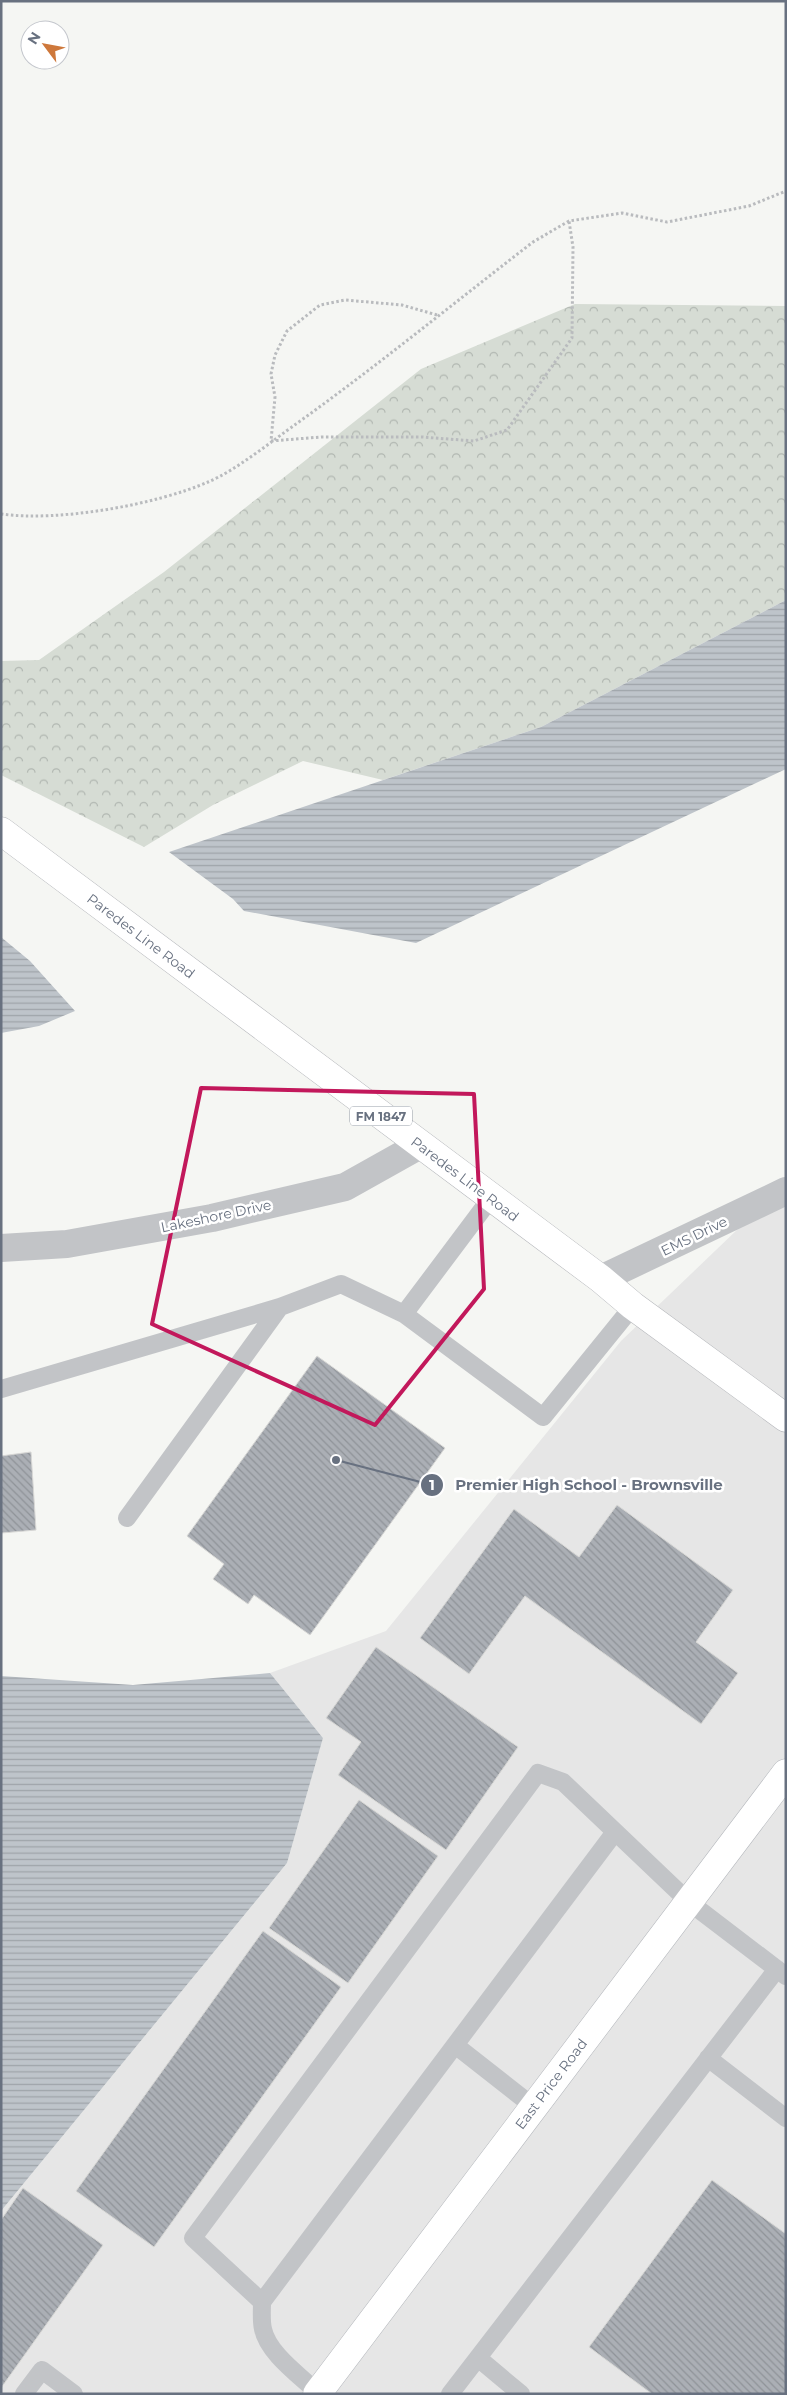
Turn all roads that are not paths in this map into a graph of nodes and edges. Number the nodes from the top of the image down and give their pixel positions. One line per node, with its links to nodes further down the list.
1 (1, 831): 2 (main road, Paredes Line Road / FM 1847)
2 (420, 1145): 4 (main road, Paredes Line Road / FM 1847); 5 (street, Lakeshore Drive)
3 (786, 1191): 6 (street, EMS Drive)
4 (491, 1198): 6 (main road, Paredes Line Road / FM 1847); 9 (lane)
5 (1, 1248)
6 (601, 1280): 7 (main road, Paredes Line Road / FM 1847)
7 (633, 1306): 9 (lane); 11 (main road, Paredes Line Road / FM 1847)
8 (280, 1307): 9 (lane); 10 (lane); 12 (lane)
9 (404, 1314)
10 (1, 1389)
11 (786, 1418)
12 (127, 1518)
13 (786, 1774): 15 (main road, East Price Road)
14 (615, 1832): 15 (lane); 17 (lane); 21 (lane)
15 (689, 1902): 16 (lane); 19 (main road, East Price Road)
16 (781, 1972): 18 (lane)
17 (454, 2045): 19 (lane); 21 (lane)
18 (708, 2058): 20 (lane); 22 (lane)
19 (534, 2107): 23 (main road, East Price Road)
20 (786, 2118)
21 (262, 2302): 23 (lane)
22 (478, 2358): 26 (lane); 27 (lane)
23 (318, 2393)
24 (24, 2394): 25 (lane)
25 (74, 2394)
26 (450, 2394)
27 (521, 2394)

